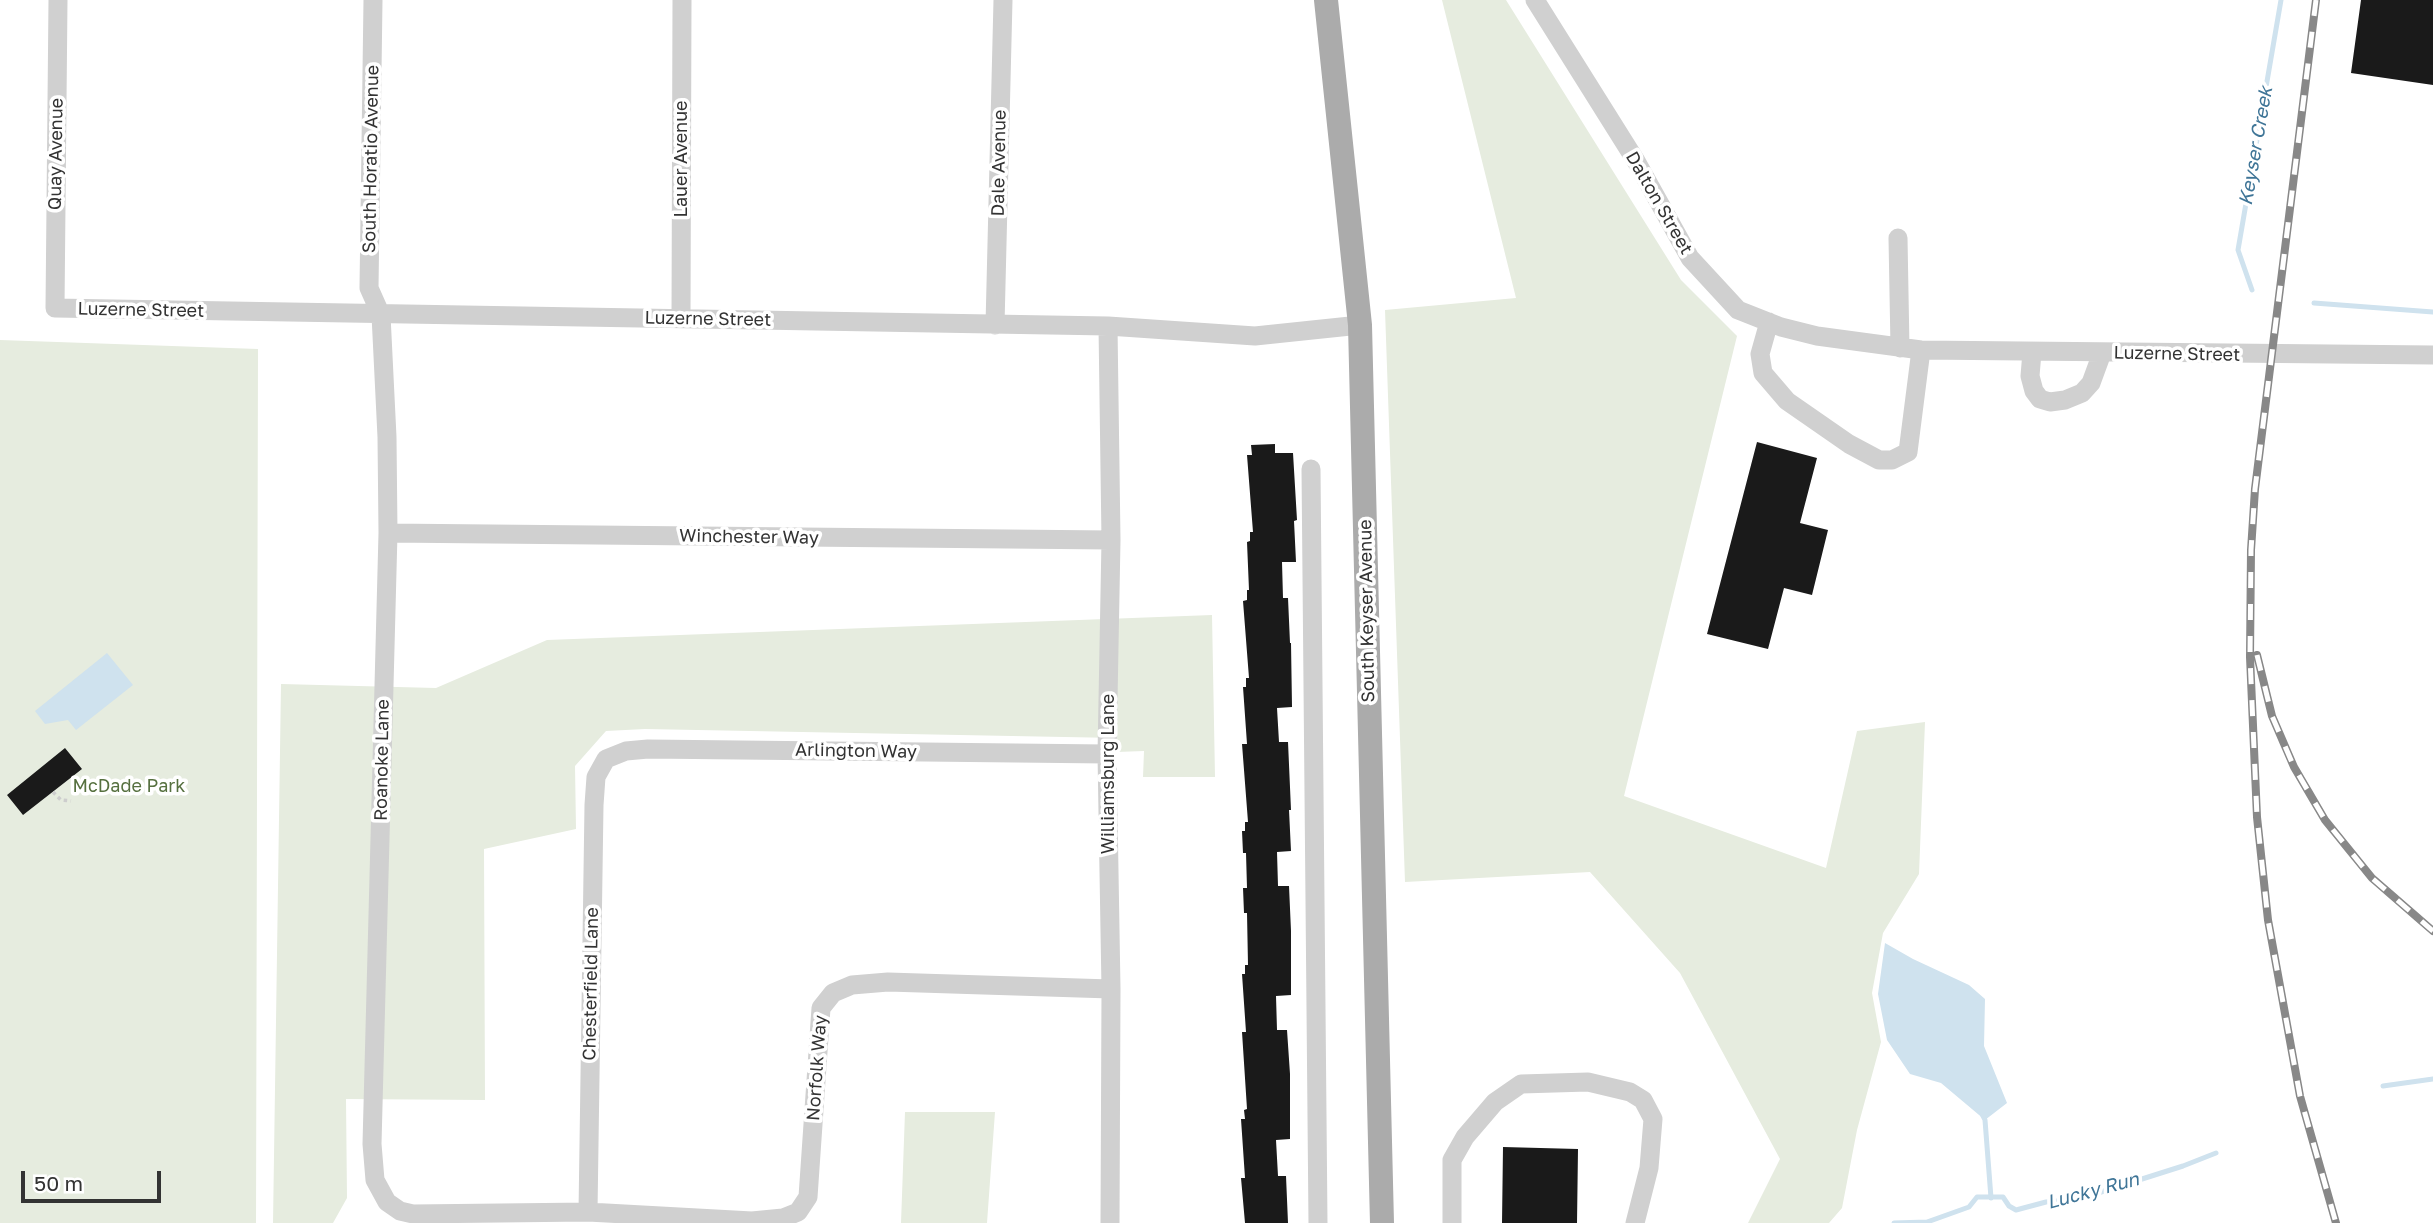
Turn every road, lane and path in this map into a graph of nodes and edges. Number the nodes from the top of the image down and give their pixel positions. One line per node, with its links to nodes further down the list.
1 (58, 0): 8 (street, Quay Avenue)
2 (373, 0): 9 (street, South Horatio Avenue)
3 (682, 0): 10 (street, Lauer Avenue)
4 (1003, 0): 13 (street, Dale Avenue)
5 (1326, 0): 12 (main road, South Keyser Avenue)
6 (1535, 0): 11 (street, Dalton Street)
7 (1898, 238): 15 (street)
8 (55, 308): 9 (street, Luzerne Street)
9 (380, 315): 10 (street, Luzerne Street); 21 (street, Roanoke Lane)
10 (681, 318): 13 (street, Luzerne Street)
11 (1769, 322): 15 (street, Dalton Street); 16 (street)
12 (1360, 325): 14 (street, Luzerne Street); 32 (main road, South Keyser Avenue)
13 (995, 326): 14 (street, Luzerne Street)
14 (1108, 326): 22 (street, Williamsburg Lane)
15 (1900, 348): 16 (street, Dalton Street)
16 (1921, 350): 17 (street, Luzerne Street)
17 (2032, 352): 18 (street, Luzerne Street); 18 (street)
18 (2102, 353): 19 (street, Luzerne Street)
19 (2433, 355)
20 (1311, 469): 31 (street)
21 (388, 533): 22 (street, Winchester Way); 28 (street, Roanoke Lane)
22 (1111, 540): 23 (street, Williamsburg Lane)
23 (1107, 754): 24 (street, Arlington Way); 27 (street, Williamsburg Lane)
24 (606, 759): 29 (street, Chesterfield Lane)
25 (52, 792): 26 (path)
26 (71, 801)
27 (1111, 989): 29 (street, Norfolk Way); 30 (street, Williamsburg Lane)
28 (387, 1202): 29 (street, Norfolk Way)
29 (588, 1212)
30 (1110, 1223)
31 (1318, 1223)
32 (1382, 1223)
33 (1452, 1223): 34 (street)
34 (1635, 1223)

